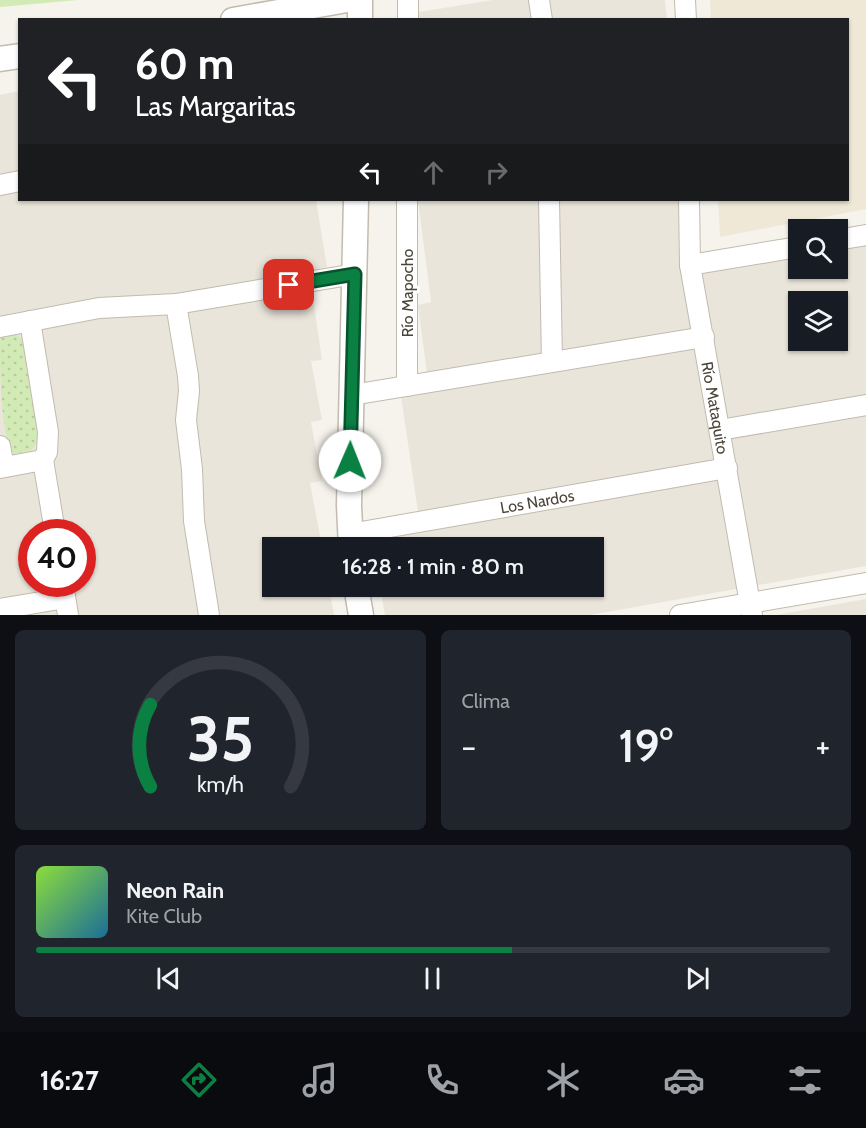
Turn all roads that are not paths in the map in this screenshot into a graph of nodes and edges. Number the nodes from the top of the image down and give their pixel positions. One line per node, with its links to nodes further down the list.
1 (347, 0): 6 (street)
2 (360, 0): 8 (street)
3 (408, 0): 9 (street)
4 (539, 0): 10 (street)
5 (685, 0): 11 (street)
6 (285, 5): 7 (street)
7 (240, 18)
8 (360, 18)
9 (408, 18)
10 (542, 18)
11 (686, 18)
12 (18, 56): 13 (street)
13 (0, 59)
14 (18, 181): 15 (street)
15 (0, 185)
16 (356, 201): 24 (street)
17 (407, 201): 30 (street, Río Mapocho)
18 (549, 201): 29 (street)
19 (689, 201): 23 (street, Río Mataquito)
20 (866, 236): 21 (street)
21 (848, 238)
22 (788, 249): 23 (street)
23 (690, 265): 28 (street, Río Mataquito)
24 (355, 274): 25 (street); 31 (street)
25 (176, 304): 26 (street); 46 (street)
26 (30, 321): 27 (street); 35 (street)
27 (0, 327)
28 (704, 337): 29 (street); 33 (street, Río Mataquito)
29 (552, 362): 30 (street)
30 (406, 386): 31 (street)
31 (352, 395): 39 (street)
32 (866, 405): 33 (street)
33 (720, 430): 37 (street, Río Mataquito)
34 (0, 446): 36 (street)
35 (43, 460): 36 (street); 38 (street)
36 (2, 468)
37 (727, 468): 40 (street, Los Nardos); 44 (street, Río Mataquito)
38 (52, 519)
39 (350, 537)
40 (371, 537)
41 (866, 582): 44 (street)
42 (358, 597): 47 (street)
43 (65, 599): 45 (street)
44 (751, 608): 48 (street)
45 (0, 609)
46 (209, 615)
47 (361, 615)
48 (680, 615)

